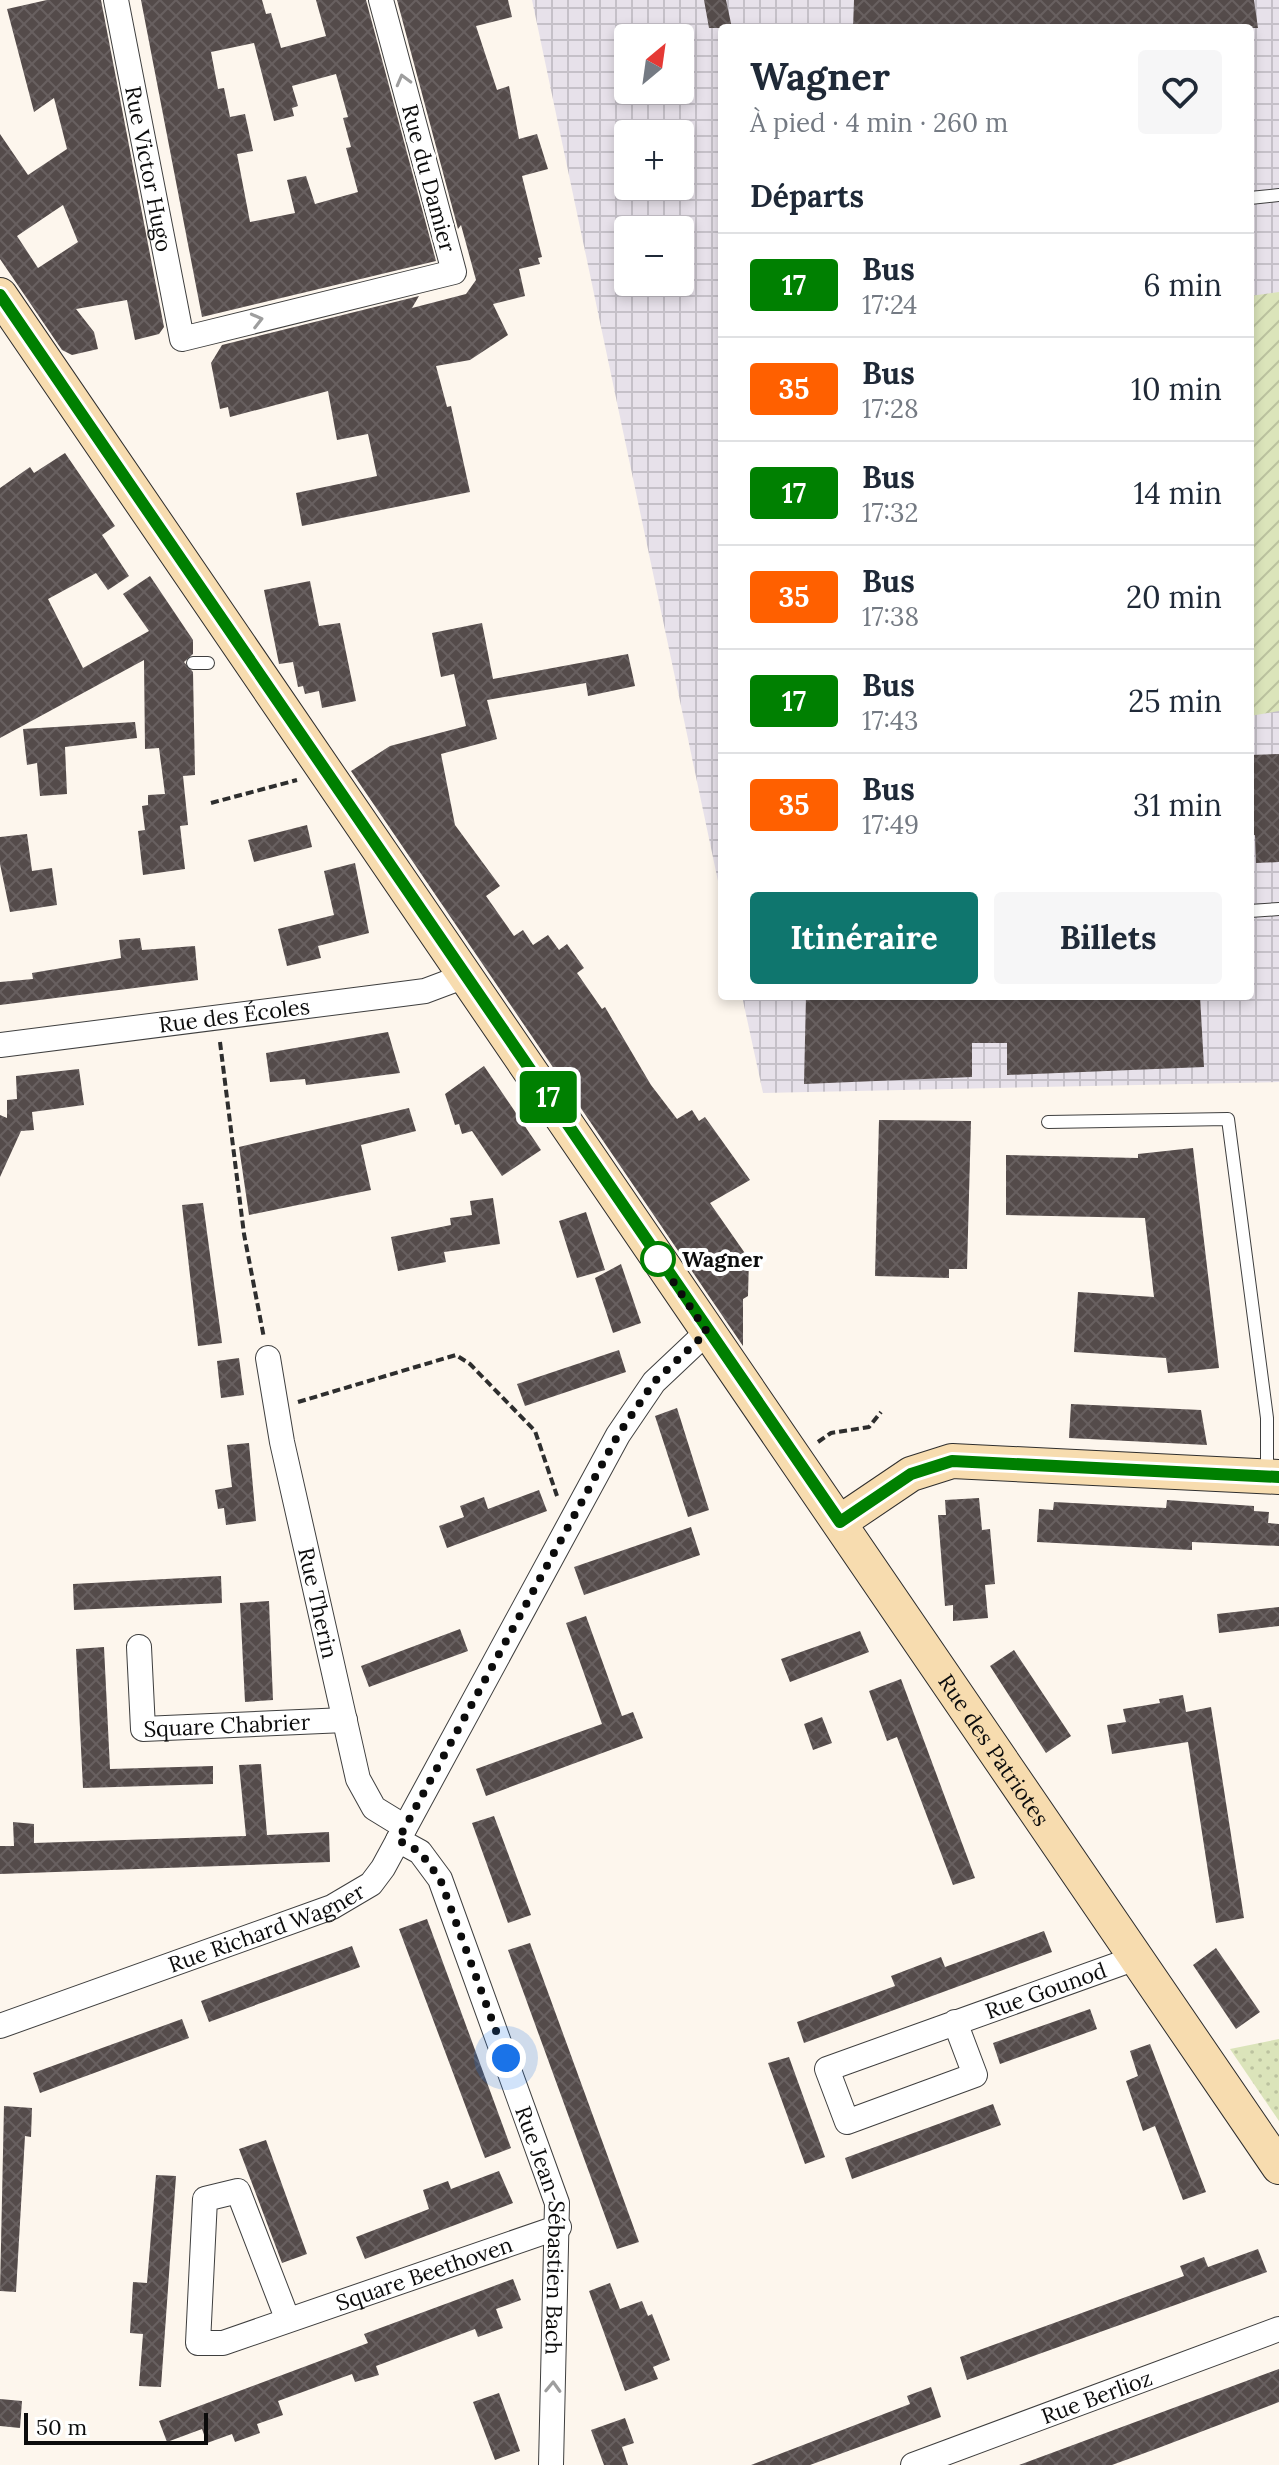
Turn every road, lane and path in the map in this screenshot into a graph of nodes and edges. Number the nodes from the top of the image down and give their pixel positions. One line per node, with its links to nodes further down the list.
1 (116, 0): 6 (street, Rue Victor Hugo)
2 (381, 0): 6 (street, Rue du Damier, one-way to 2)
3 (1279, 195): 4 (lane)
4 (1254, 198)
5 (0, 295): 9 (street, Rue des Patriotes)
6 (182, 339)
7 (193, 663): 8 (lane)
8 (208, 663)
9 (326, 773): 10 (path); 13 (street, Rue des Patriotes)
10 (211, 803)
11 (1279, 909): 12 (lane)
12 (1254, 911)
13 (465, 976): 14 (street, Rue des Écoles); 17 (street, Rue des Patriotes)
14 (217, 1015): 15 (street, Rue des Écoles); 18 (path)
15 (0, 1045)
16 (1048, 1122): 22 (lane)
17 (707, 1332): 21 (street, Rue des Patriotes); 24 (street, Rue Richard Wagner)
18 (268, 1358): 19 (street, Rue Therin)
19 (276, 1408): 24 (path); 26 (street, Rue Therin)
20 (881, 1412): 21 (path)
21 (796, 1456): 23 (street, Rue des Patriotes)
22 (1273, 1477): 23 (street)
23 (840, 1522): 28 (street, Rue des Patriotes)
24 (567, 1525): 27 (street, Rue Richard Wagner)
25 (139, 1647): 26 (street, Square Chabrier)
26 (345, 1720): 27 (street, Rue Therin)
27 (401, 1834): 30 (street, Rue Richard Wagner); 32 (street, Rue Jean-Sébastien Bach)
28 (1136, 1958): 29 (street, Rue Gounod); 31 (street, Rue des Patriotes)
29 (955, 2022): 29 (street, Rue Gounod)
30 (0, 2026)
31 (1279, 2167)
32 (559, 2227): 33 (street, Square Beethoven); 35 (street, Rue Jean-Sébastien Bach, one-way to 32)
33 (287, 2318): 33 (street, Square Beethoven)
34 (1279, 2329): 36 (street, Rue Berlioz)
35 (551, 2465)
36 (913, 2465)

